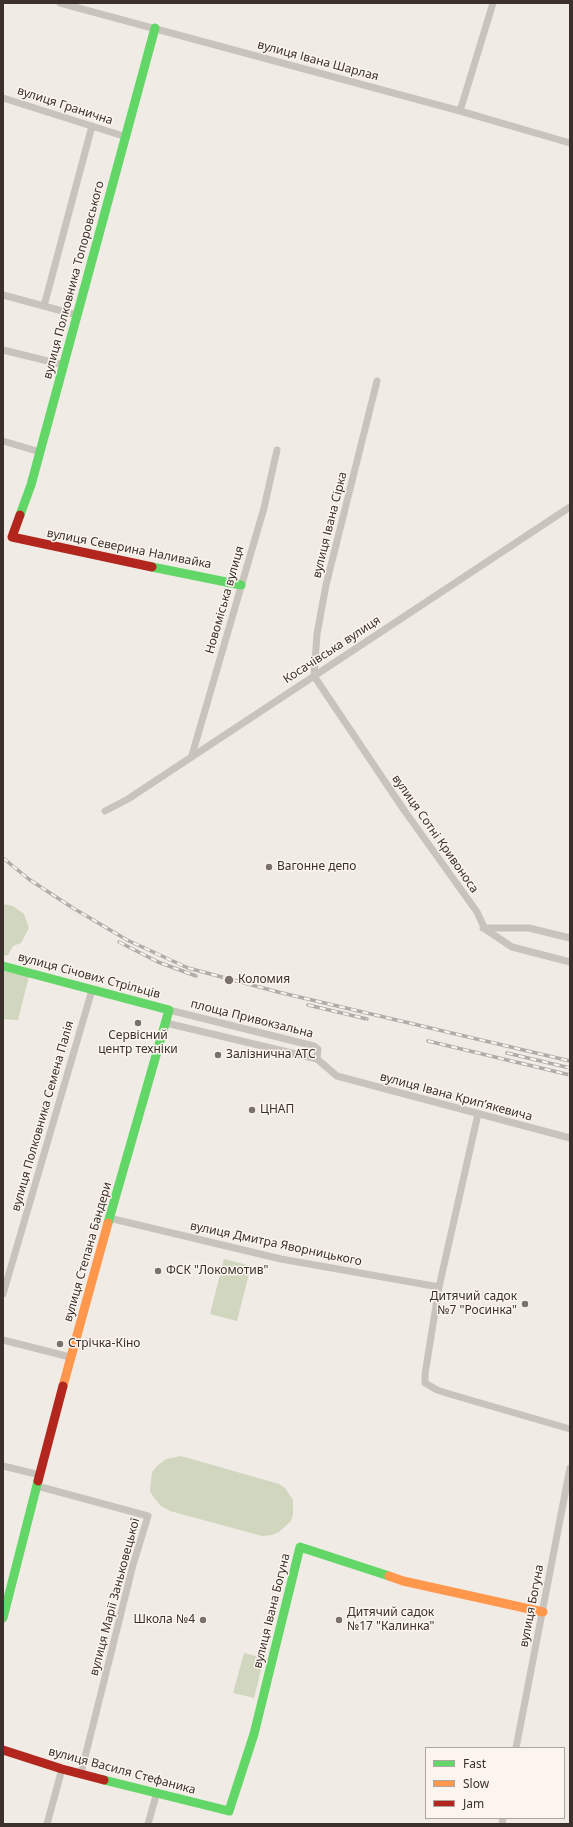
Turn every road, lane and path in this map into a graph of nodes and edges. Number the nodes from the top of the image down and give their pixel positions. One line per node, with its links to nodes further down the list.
1 (60, 3): 3 (street, вулиця Івана Шарлая)
2 (493, 3): 5 (street)
3 (155, 28): 5 (street, вулиця Івана Шарлая); 11 (street, вулиця Полковника Топоровського)
4 (3, 98): 6 (street, вулиця Гранична)
5 (460, 111): 8 (street, вулиця Івана Шарлая)
6 (92, 126): 7 (street, вулиця Гранична); 10 (street)
7 (120, 135)
8 (570, 143)
9 (3, 295): 10 (street)
10 (44, 306): 11 (street)
11 (77, 315): 13 (street, вулиця Полковника Топоровського)
12 (3, 350): 13 (street)
13 (64, 365): 17 (street, вулиця Полковника Топоровського)
14 (377, 382): 21 (street, вулиця Івана Сірка)
15 (3, 441): 17 (street)
16 (277, 450): 20 (street, Новоміська вулиця)
17 (40, 452): 19 (street, вулиця Полковника Топоровського)
18 (570, 506): 21 (street, Косачівська вулиця)
19 (12, 537): 20 (street, вулиця Северина Наливайка)
20 (241, 585): 22 (street, Новоміська вулиця)
21 (314, 676): 22 (street, Косачівська вулиця); 24 (street, вулиця Сотні Кривоноса)
22 (192, 755): 23 (street, Косачівська вулиця)
23 (105, 811)
24 (483, 928): 25 (street); 26 (street)
25 (570, 938)
26 (570, 962)
27 (3, 966): 28 (street, вулиця Січових Стрільців)
28 (92, 990): 29 (street, вулиця Січових Стрільців); 37 (street, вулиця Полковника Семена Палія)
29 (169, 1010): 30 (street, вулиця Степана Бандери); 31 (street, площа Привокзальна)
30 (166, 1023): 31 (street, площа Привокзальна); 35 (street, вулиця Степана Бандери)
31 (317, 1059): 32 (street, площа Привокзальна)
32 (337, 1076): 33 (street, вулиця Івана Крипʼякевича)
33 (478, 1114): 34 (street, вулиця Івана Крипʼякевича); 36 (street)
34 (570, 1138)
35 (109, 1218): 36 (street, вулиця Дмитра Яворницького); 39 (street, вулиця Степана Бандери)
36 (439, 1287): 40 (street)
37 (3, 1294)
38 (3, 1340): 39 (street)
39 (70, 1357): 43 (street, вулиця Степана Бандери)
40 (570, 1429)
41 (3, 1466): 43 (street)
42 (570, 1468): 45 (street, вулиця Богуна)
43 (40, 1475): 44 (street, вулиця Степана Бандери)
44 (37, 1486): 46 (street, вулиця Степана Бандери); 50 (street, вулиця Марії Заньковецької)
45 (543, 1612): 47 (street, вулиця Богуна); 52 (street, вулиця Івана Богуна)
46 (3, 1618)
47 (516, 1747)
48 (3, 1750): 49 (street, вулиця Василя Стефаника)
49 (62, 1769): 50 (street, вулиця Василя Стефаника); 53 (street)
50 (81, 1773): 51 (street, вулиця Василя Стефаника)
51 (157, 1792): 52 (street, вулиця Василя Стефаника); 54 (street)
52 (232, 1806)
53 (47, 1824)
54 (148, 1824)

